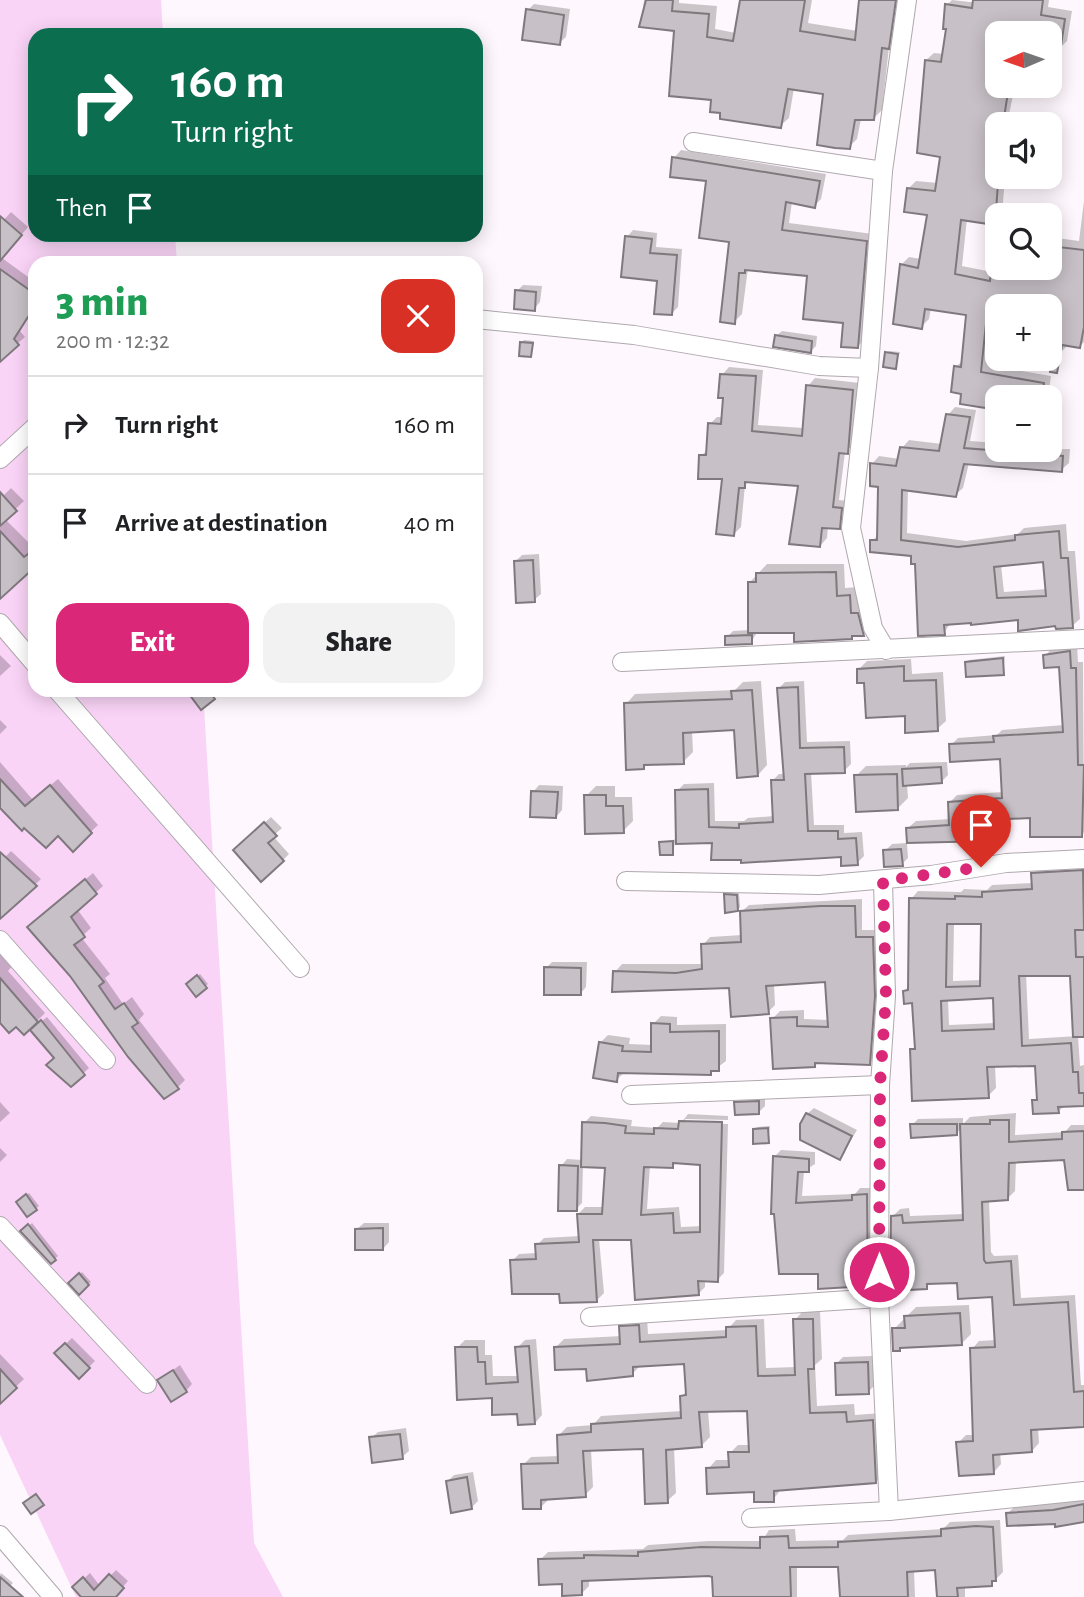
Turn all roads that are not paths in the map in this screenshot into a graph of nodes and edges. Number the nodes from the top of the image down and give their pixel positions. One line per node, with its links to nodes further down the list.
1 (907, 0): 3 (street)
2 (692, 142): 3 (street)
3 (883, 171): 5 (street)
4 (483, 320): 5 (street)
5 (869, 368): 10 (street)
6 (28, 434): 7 (street)
7 (0, 459)
8 (0, 623): 11 (street)
9 (1084, 639): 10 (street)
10 (886, 650): 12 (street)
11 (28, 656)
12 (621, 662)
13 (63, 697): 18 (street)
14 (1084, 859): 16 (street)
15 (626, 881): 16 (street)
16 (883, 881): 20 (street)
17 (0, 940): 19 (street)
18 (300, 968)
19 (106, 1060)
20 (880, 1085): 21 (street); 23 (street)
21 (631, 1095)
22 (0, 1226): 25 (street)
23 (879, 1298): 24 (street); 27 (street)
24 (590, 1317)
25 (147, 1384)
26 (1084, 1491): 27 (street)
27 (889, 1511): 28 (street)
28 (751, 1518)
29 (0, 1535): 30 (street)
30 (54, 1597)

